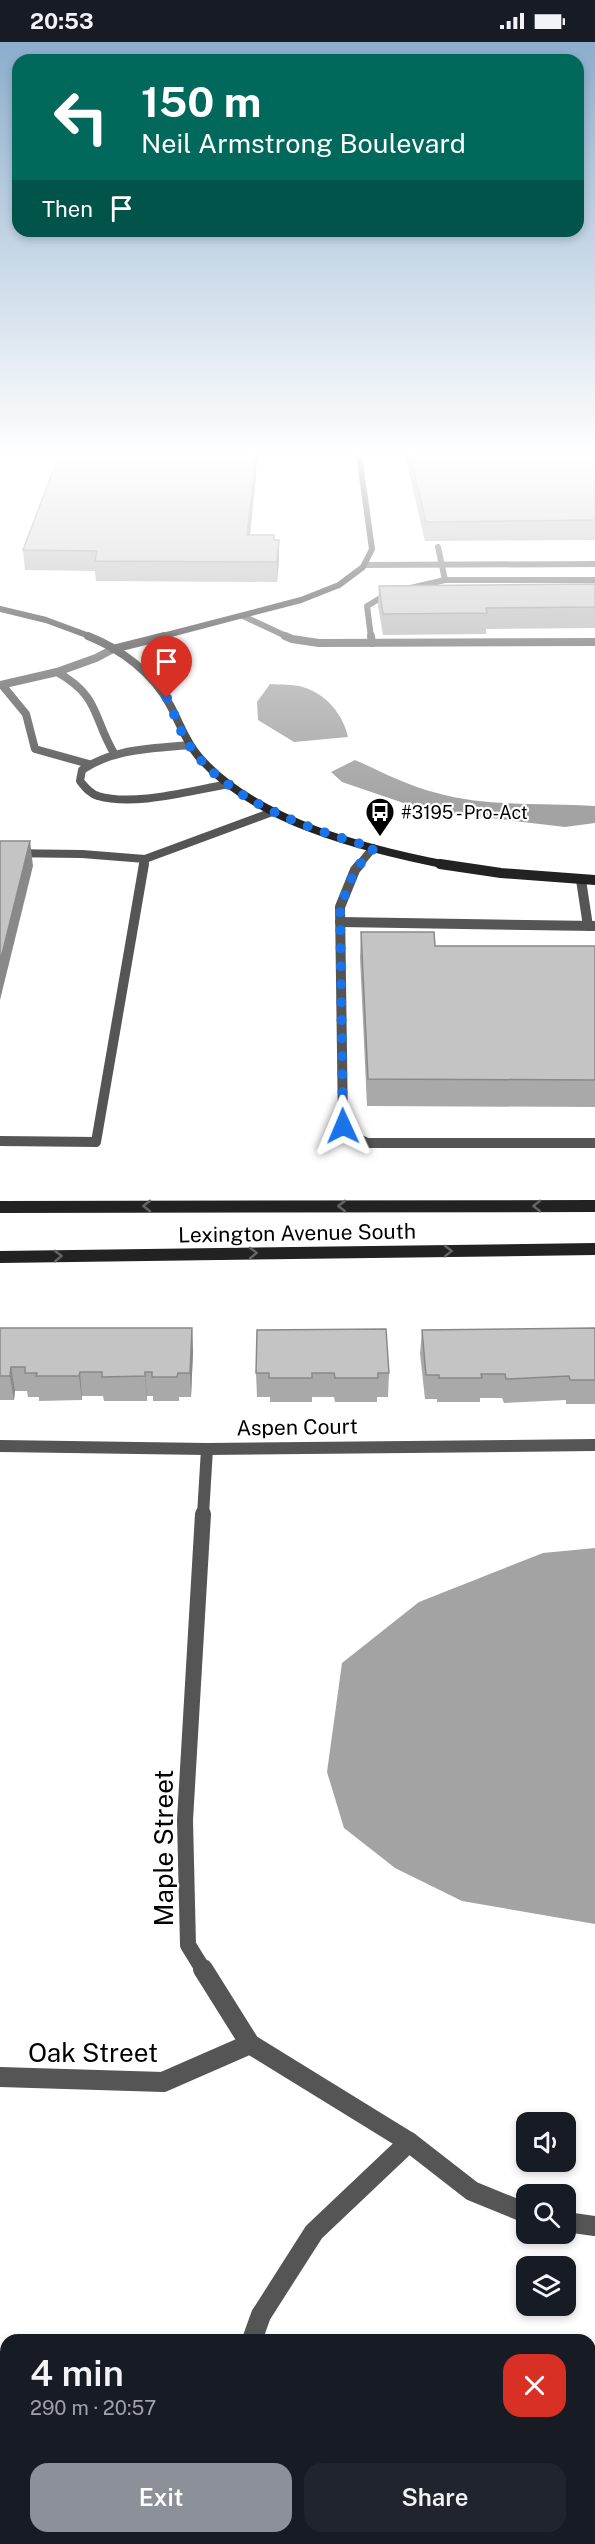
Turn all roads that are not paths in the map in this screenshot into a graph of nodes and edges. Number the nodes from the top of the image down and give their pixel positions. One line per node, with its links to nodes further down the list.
1 (356, 572): 6 (street)
2 (443, 572): 3 (street)
3 (445, 580): 4 (street); 8 (street)
4 (595, 580)
5 (0, 609): 9 (street)
6 (243, 616): 8 (street); 9 (street)
7 (595, 642): 8 (street)
8 (372, 643)
9 (113, 649): 10 (street); 12 (street)
10 (57, 672): 11 (street); 13 (street)
11 (1, 686): 14 (street)
12 (189, 745): 13 (street); 15 (street)
13 (115, 755): 14 (street)
14 (89, 764): 15 (street)
15 (230, 784): 16 (street)
16 (275, 811): 17 (street); 19 (street)
17 (374, 848): 20 (street); 22 (street)
18 (0, 853): 19 (street)
19 (145, 859): 24 (street)
20 (581, 880): 21 (street); 23 (street)
21 (595, 880)
22 (340, 922): 23 (street); 25 (street)
23 (592, 926)
24 (0, 1141)
25 (595, 1143)
26 (595, 1206): 27 (street, Lexington Avenue South, one-way to 27)
27 (0, 1207)
28 (595, 1249): 29 (street, Lexington Avenue South, one-way to 28)
29 (0, 1257)
30 (595, 1445): 32 (street, Aspen Court)
31 (0, 1446): 32 (street, Aspen Court)
32 (207, 1449): 33 (street, Maple Street)
33 (250, 2044): 34 (street, Oak Street); 35 (street, Maple Street)
34 (0, 2077)
35 (409, 2142): 36 (street, Maple Street); 39 (street)
36 (516, 2209)
37 (576, 2223): 38 (street)
38 (595, 2226)
39 (254, 2334)

